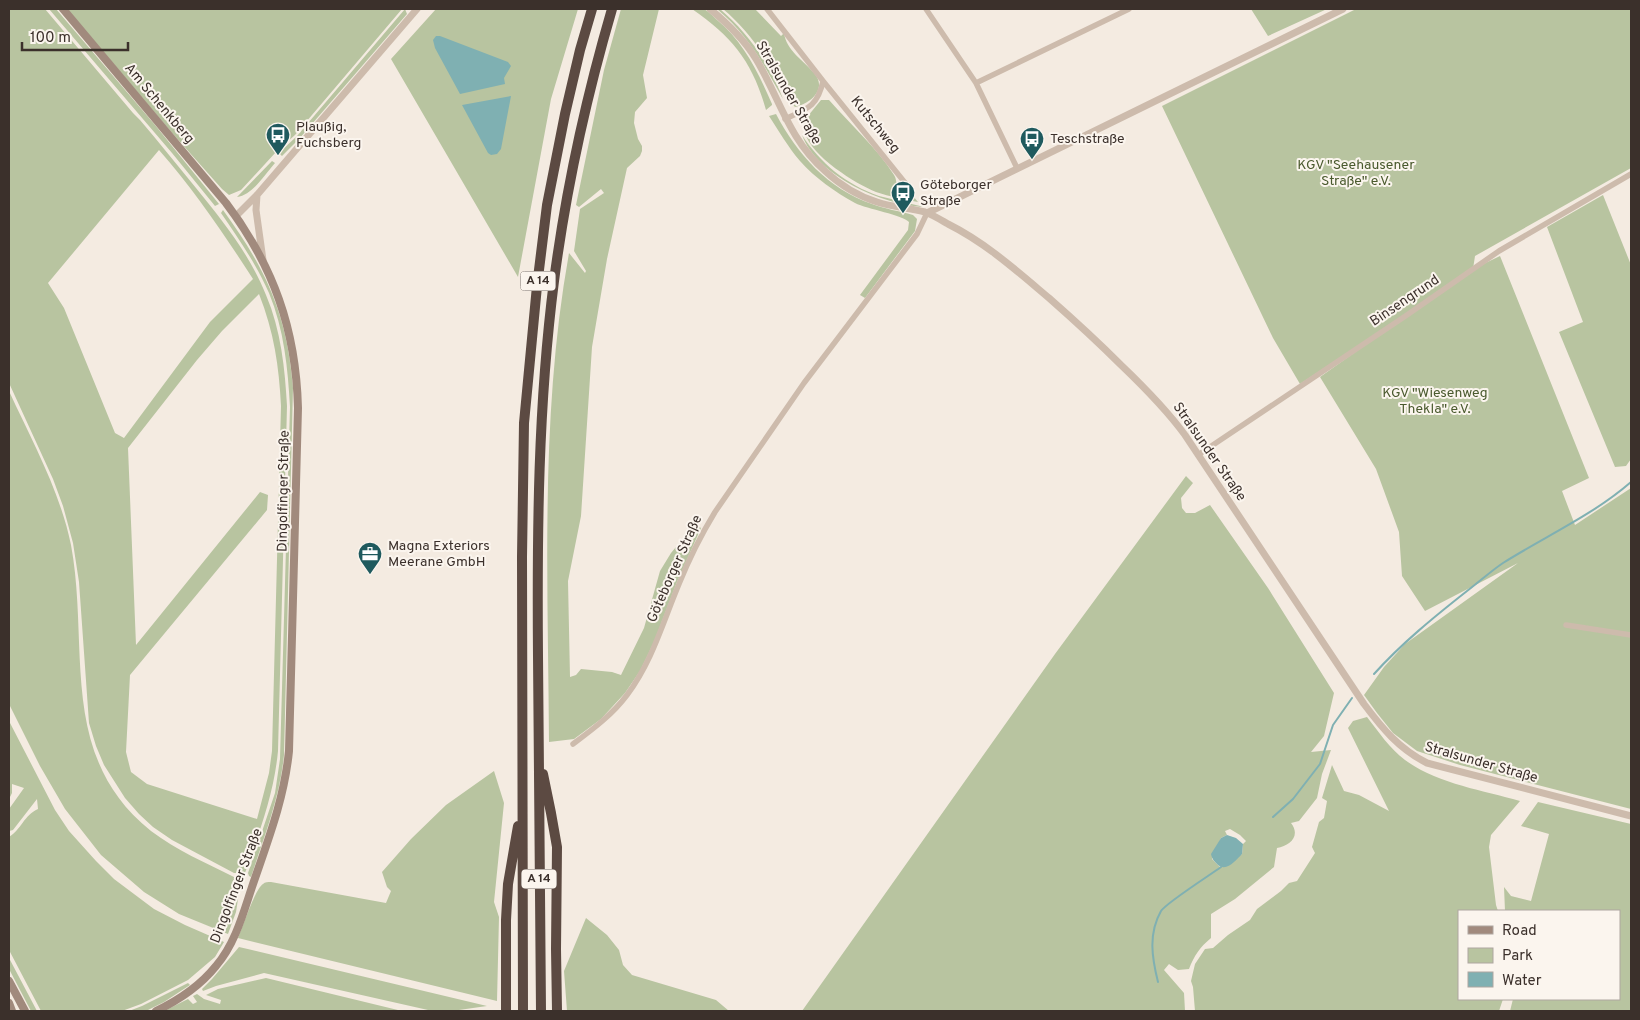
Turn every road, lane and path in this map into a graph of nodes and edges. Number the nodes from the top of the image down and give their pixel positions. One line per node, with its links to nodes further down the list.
1 (63, 9): 18 (main road, Am Schenkberg)
2 (417, 9): 16 (street)
3 (592, 9): 25 (highway, A 14)
4 (612, 9): 24 (highway, A 14)
5 (710, 9): 12 (street, Stralsunder Straße)
6 (767, 9): 10 (street, Kutschweg)
7 (926, 9): 11 (street)
8 (1129, 9): 11 (street)
9 (1343, 9): 13 (street)
10 (823, 81): 12 (street); 15 (street, Kutschweg)
11 (976, 83): 13 (street)
12 (785, 119): 17 (street, Stralsunder Straße)
13 (1017, 168): 17 (street)
14 (1631, 174): 20 (street, Binsengrund)
15 (906, 184)
16 (257, 195): 18 (street); 19 (street)
17 (927, 213): 20 (street, Stralsunder Straße); 23 (street, Göteborger Straße)
18 (236, 216): 19 (main road, Dingolfinger Straße)
19 (263, 260): 33 (main road, Dingolfinger Straße)
20 (1198, 455): 26 (street, Stralsunder Straße)
21 (1566, 625): 22 (street)
22 (1631, 635)
23 (573, 744)
24 (538, 754): 29 (highway, A 14); 30 (highway)
25 (522, 800): 34 (highway); 35 (highway, A 14)
26 (1631, 816)
27 (9, 981): 32 (main road)
28 (9, 1003): 31 (main road)
29 (541, 1008)
30 (557, 1009)
31 (12, 1011)
32 (25, 1011)
33 (156, 1011)
34 (506, 1011)
35 (523, 1011)

